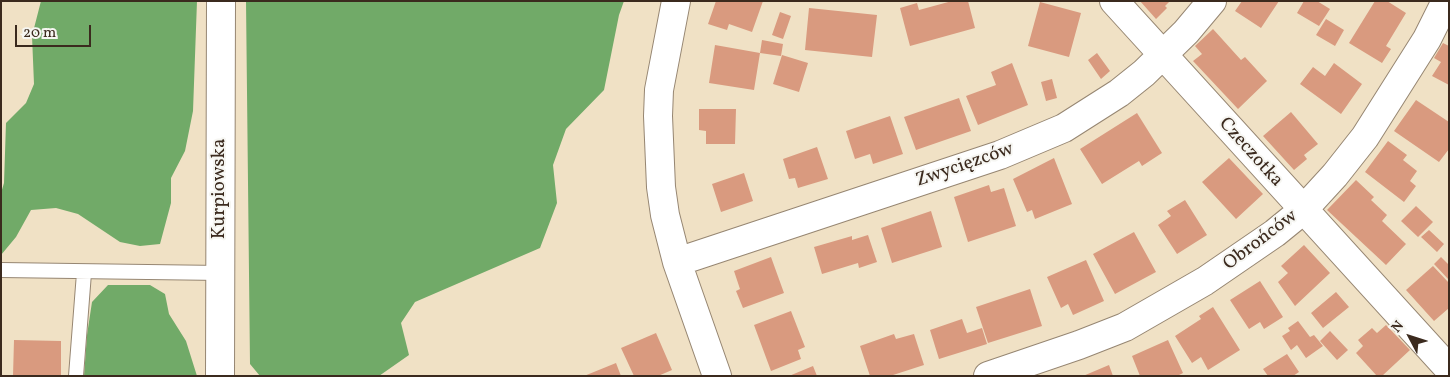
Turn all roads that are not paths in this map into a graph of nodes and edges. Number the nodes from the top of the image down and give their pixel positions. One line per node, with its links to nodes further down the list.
1 (221, 1): 11 (street, Kurpiowska)
2 (676, 1): 8 (street)
3 (1114, 1): 6 (street, Czeczotka)
4 (1212, 1): 6 (street, Zwycięzców)
5 (1446, 1): 7 (street, Obrońców)
6 (1163, 56): 7 (street, Czeczotka); 8 (street, Zwycięzców)
7 (1302, 210): 12 (street, Czeczotka); 16 (street, Obrońców)
8 (677, 262): 15 (street)
9 (1, 270): 10 (lane)
10 (84, 273): 11 (lane); 13 (lane)
11 (220, 273): 14 (street, Kurpiowska)
12 (1441, 366)
13 (76, 376)
14 (220, 376)
15 (717, 376)
16 (988, 376)

